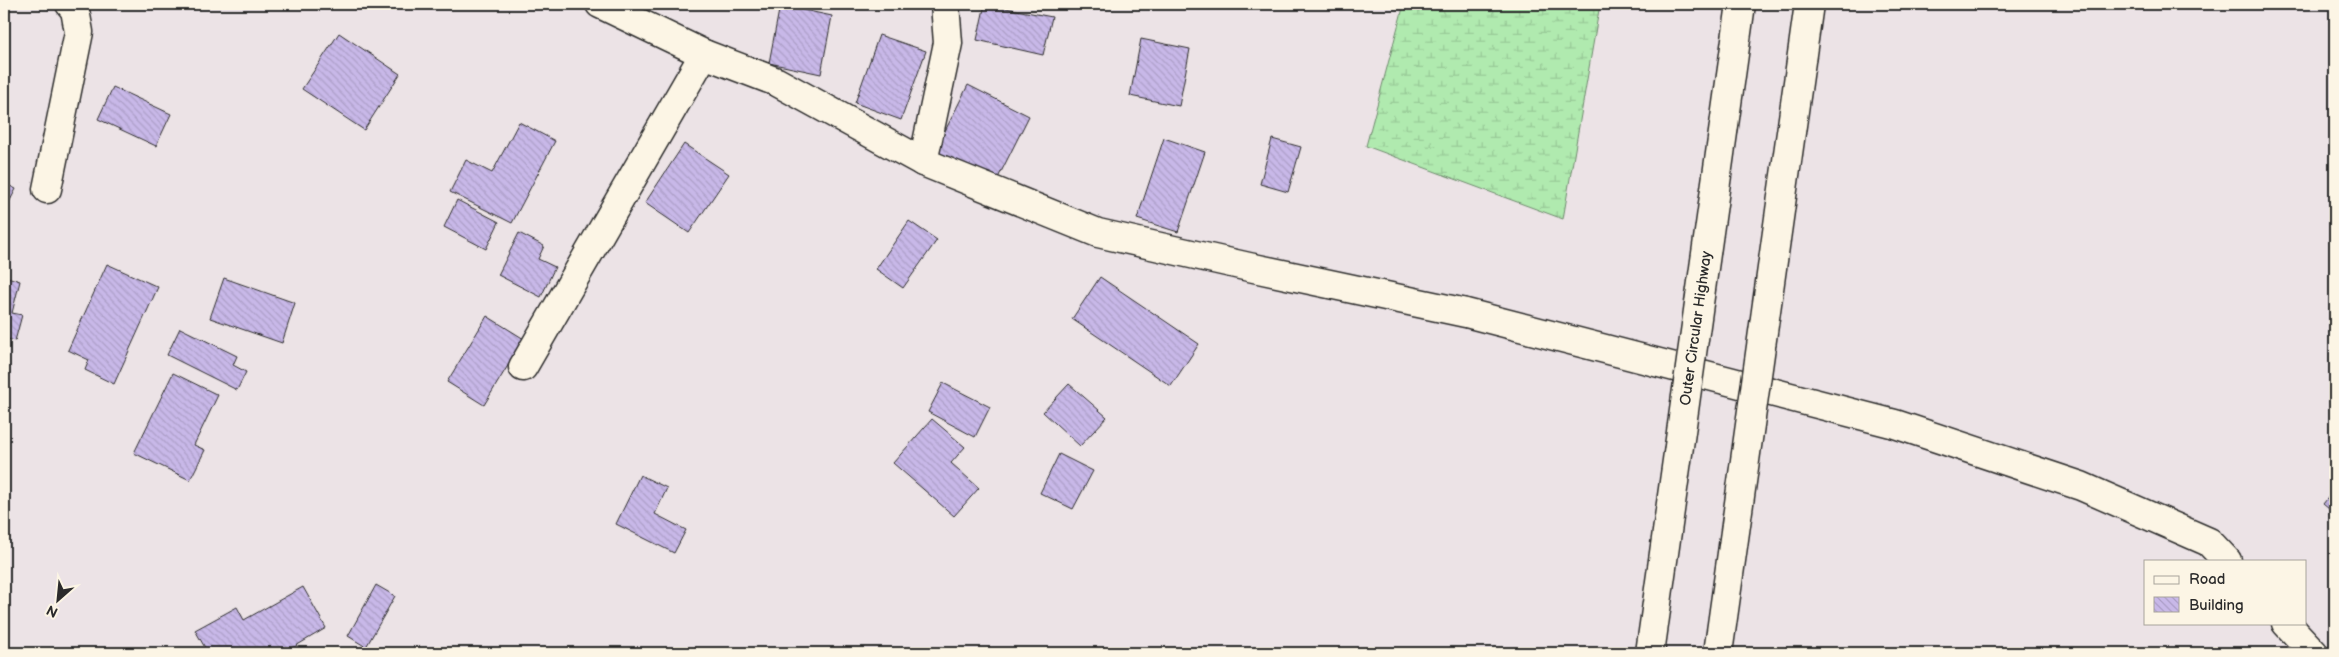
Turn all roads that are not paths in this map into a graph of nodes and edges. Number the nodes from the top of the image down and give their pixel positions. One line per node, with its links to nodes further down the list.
1 (70, 4): 8 (main road)
2 (600, 4): 6 (main road)
3 (945, 4): 7 (main road)
4 (1741, 4): 12 (main road, Outer Circular Highway, bridge)
5 (1808, 4): 13 (main road, bridge)
6 (704, 54): 7 (main road); 9 (main road)
7 (923, 162): 10 (main road)
8 (46, 189)
9 (523, 368)
10 (2226, 560)
11 (2287, 624): 14 (main road)
12 (1650, 653)
13 (1718, 653)
14 (2314, 653)

